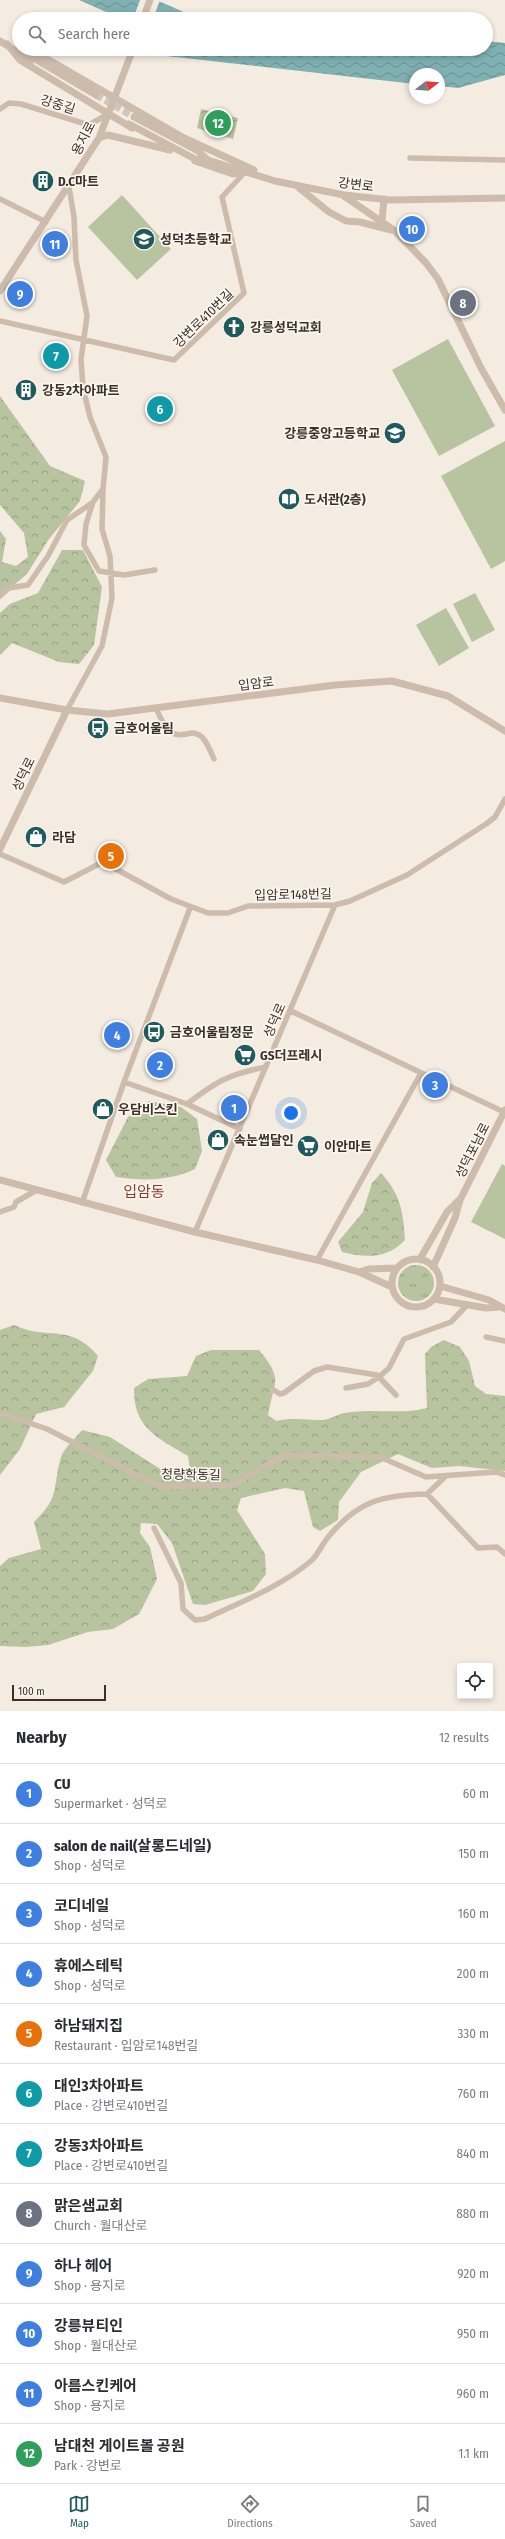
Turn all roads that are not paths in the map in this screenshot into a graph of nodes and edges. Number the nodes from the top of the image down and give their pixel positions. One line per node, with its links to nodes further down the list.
1 (150, 0): 2 (street)
2 (146, 12)
3 (3, 42): 4 (street); 5 (street)
4 (12, 48)
5 (12, 52)
6 (16, 56): 13 (street)
7 (24, 56): 10 (street)
8 (42, 56): 11 (street)
9 (131, 56): 11 (street, 용지로)
10 (95, 98)
11 (115, 99): 13 (street, 용지로); 22 (street)
12 (0, 109): 13 (street, 강중길)
13 (108, 114): 16 (street, 용지로); 17 (street)
14 (134, 117): 19 (street, 강변로)
15 (130, 124): 19 (street, 강변로)
16 (99, 138): 17 (street); 24 (street, 용지로)
17 (167, 149): 21 (street)
18 (410, 158): 20 (street)
19 (208, 160): 21 (street, 강변로)
20 (505, 160)
21 (246, 172): 22 (street, 강변로); 34 (street, 강변로410번길)
22 (275, 181): 23 (street, 강변로)
23 (296, 186): 25 (street, 강변로); 31 (street)
24 (69, 187): 30 (street, 용지로); 34 (street)
25 (344, 195): 28 (street, 강변로); 29 (street)
26 (505, 198): 28 (street, 강변로)
27 (0, 199): 30 (street)
28 (384, 199): 29 (street)
29 (382, 221): 31 (street)
30 (46, 222): 32 (street, 용지로)
31 (395, 230): 35 (street)
32 (0, 291)
33 (0, 321): 34 (street, 강변로410번길)
34 (84, 339): 36 (street)
35 (505, 410)
36 (102, 490): 37 (street); 39 (street)
37 (93, 502): 39 (street); 40 (street)
38 (155, 570): 39 (street)
39 (112, 573): 43 (street)
40 (0, 596)
41 (0, 698): 43 (street, 입암로)
42 (156, 708): 43 (street, 입암로); 44 (street, 입암로); 45 (street)
43 (67, 710): 47 (street, 성덕로)
44 (505, 731)
45 (214, 759)
46 (505, 799): 49 (street, 입암로148번길)
47 (0, 849)
48 (0, 854): 50 (street, 입암로148번길)
49 (335, 905): 50 (street, 입암로148번길); 51 (street, 성덕로)
50 (190, 908): 54 (street)
51 (291, 1010): 52 (street, 성덕로); 53 (street)
52 (266, 1067): 55 (street); 57 (street, 성덕로)
53 (421, 1073): 56 (street); 65 (street)
54 (124, 1082): 55 (street); 61 (street)
55 (187, 1104): 57 (street)
56 (505, 1111): 60 (street, 성덕포남로)
57 (240, 1129): 63 (street, 성덕로)
58 (0, 1180): 59 (street)
59 (35, 1191): 61 (street); 62 (street)
60 (460, 1200): 64 (street); 66 (street)
61 (82, 1203): 63 (street)
62 (0, 1212)
63 (196, 1232): 65 (street)
64 (420, 1259): 66 (street); 67 (street)
65 (317, 1260): 68 (street)
66 (434, 1267): 69 (street)
67 (397, 1268): 68 (street); 70 (street)
68 (359, 1272): 70 (street)
69 (440, 1286): 71 (street); 73 (street)
70 (392, 1287): 71 (street)
71 (434, 1299): 72 (street)
72 (467, 1305): 73 (street); 76 (street)
73 (502, 1308)
74 (486, 1336): 75 (street)
75 (505, 1341)
76 (379, 1377): 77 (street); 78 (street); 79 (street)
77 (346, 1388)
78 (272, 1389)
79 (396, 1395)
80 (0, 1413): 82 (street, 청량학동길)
81 (505, 1475): 82 (street, 청량학동길)
82 (446, 1476): 83 (street)
83 (427, 1494): 84 (street); 85 (street)
84 (154, 1528)
85 (505, 1554)

